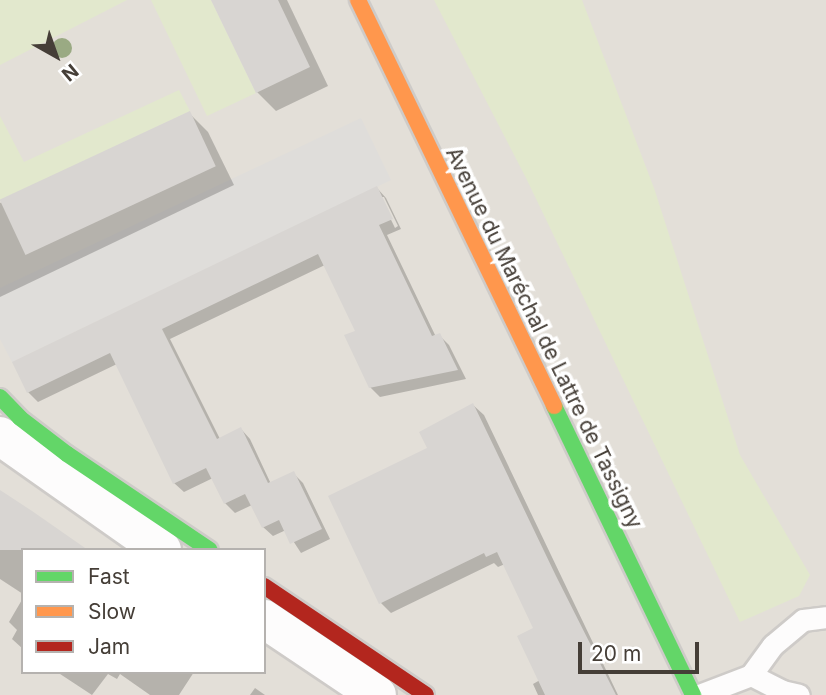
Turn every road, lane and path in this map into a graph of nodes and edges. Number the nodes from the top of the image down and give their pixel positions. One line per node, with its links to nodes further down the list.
1 (358, 0): 12 (street, Avenue du Maréchal de Lattre de Tassigny)
2 (0, 397): 5 (street)
3 (0, 436): 4 (street)
4 (159, 548)
5 (207, 548)
6 (266, 587): 11 (street)
7 (826, 617): 9 (lane)
8 (266, 620): 10 (street)
9 (751, 675): 13 (lane); 14 (lane)
10 (377, 695)
11 (426, 695)
12 (693, 695)
13 (699, 695)
14 (799, 695)

